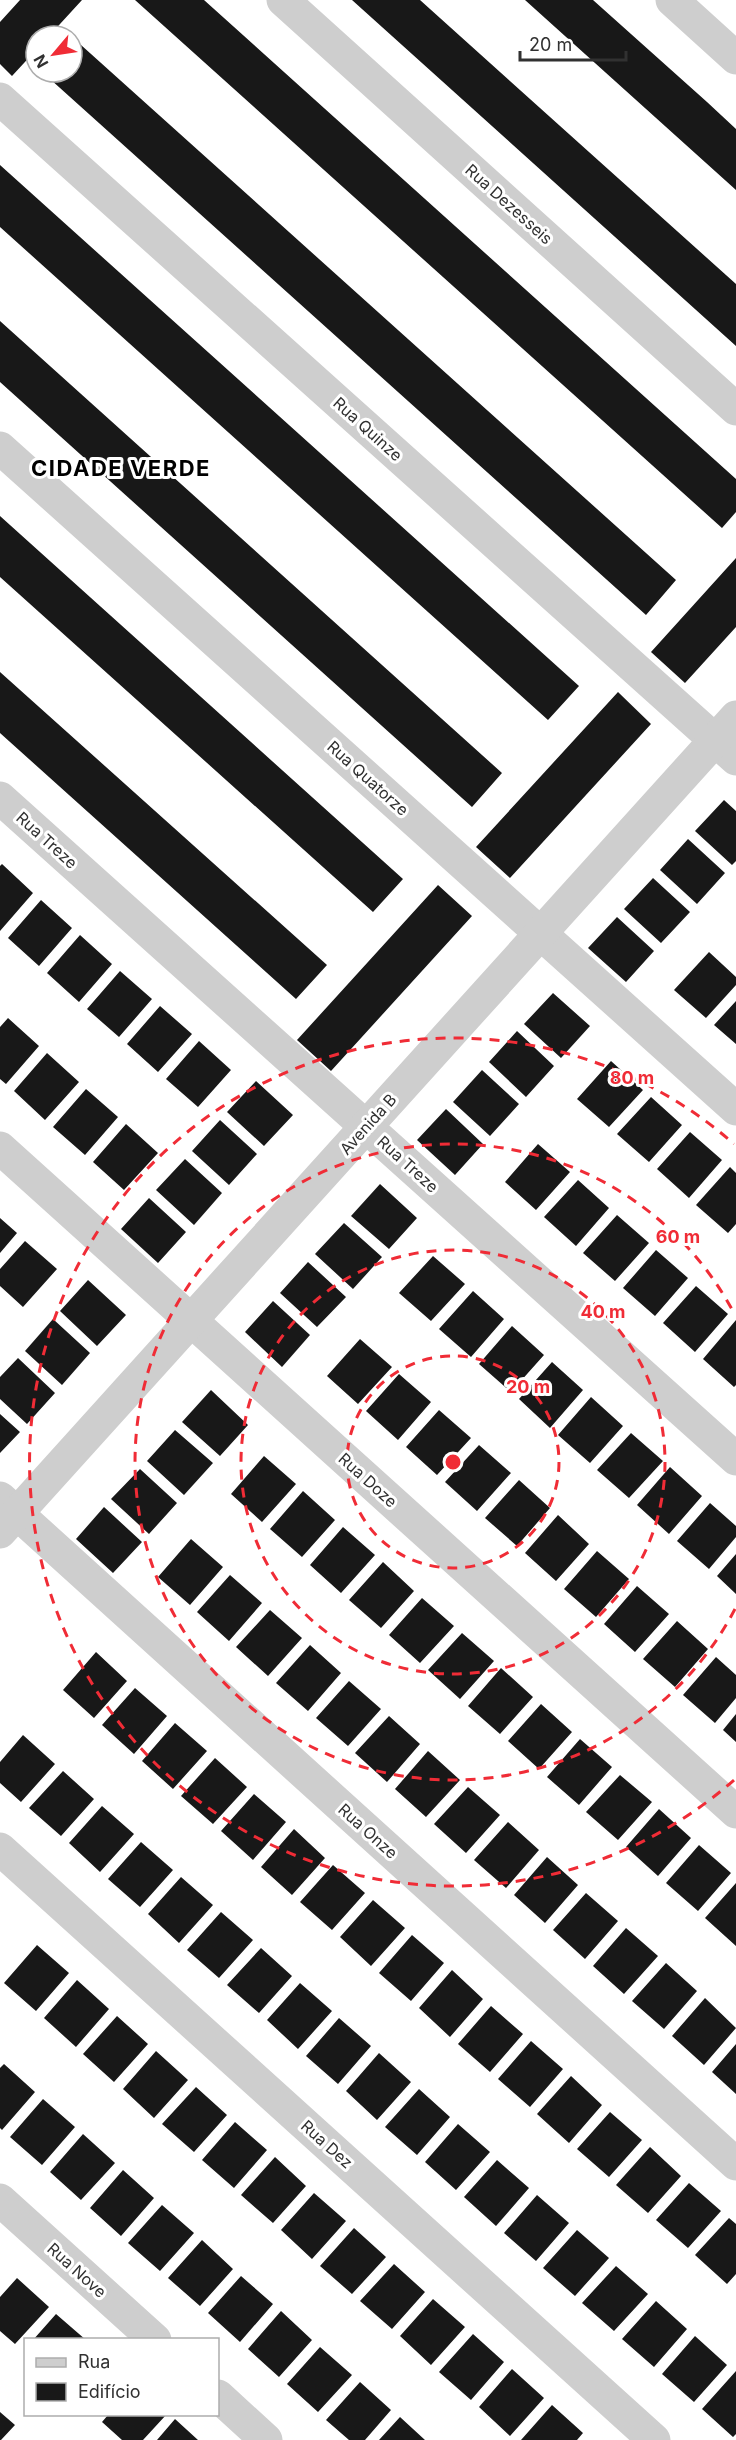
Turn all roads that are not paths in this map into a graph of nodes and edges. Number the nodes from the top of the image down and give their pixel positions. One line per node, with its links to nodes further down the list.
1 (283, 0): 5 (street, Rua Dezesseis)
2 (672, 0): 3 (street)
3 (736, 58)
4 (0, 99): 7 (street, Rua Quinze)
5 (736, 409)
6 (0, 448): 9 (street, Rua Quatorze)
7 (729, 738): 9 (street, Avenida B)
8 (0, 798): 11 (street, Rua Treze)
9 (541, 933): 10 (street, Rua Quatorze); 11 (street, Avenida B)
10 (736, 1109)
11 (366, 1126): 13 (street, Avenida B); 14 (street, Rua Treze)
12 (0, 1148): 13 (street, Rua Doze)
13 (191, 1320): 15 (street, Avenida B); 16 (street, Rua Doze)
14 (736, 1458)
15 (6, 1515): 18 (street, Rua Onze)
16 (736, 1812)
17 (0, 1849): 23 (street, Rua Dez)
18 (736, 2164)
19 (0, 2200): 20 (street, Rua Nove)
20 (153, 2338)
21 (219, 2397): 22 (street)
22 (266, 2440)
23 (654, 2440)

